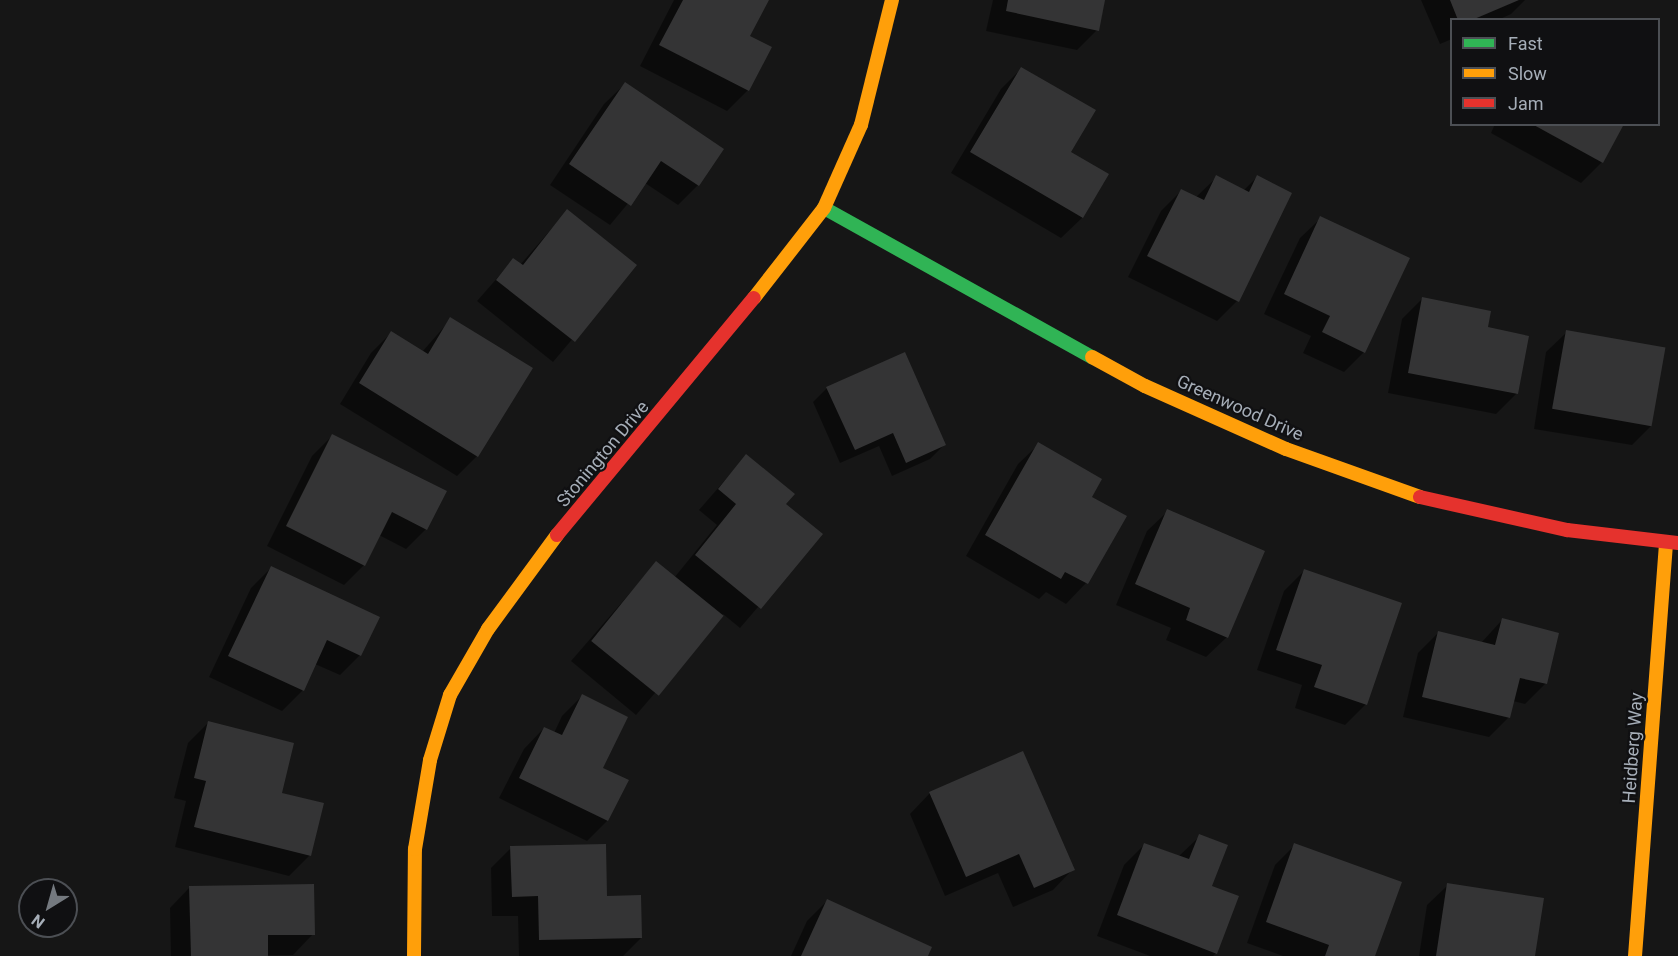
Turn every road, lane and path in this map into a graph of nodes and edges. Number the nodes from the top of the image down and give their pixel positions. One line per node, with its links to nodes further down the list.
1 (892, 0): 2 (street, Stonington Drive)
2 (824, 208): 3 (street, Greenwood Drive); 4 (street, Stonington Drive)
3 (1672, 543): 5 (street, Heidberg Way)
4 (414, 956)
5 (1635, 956)

